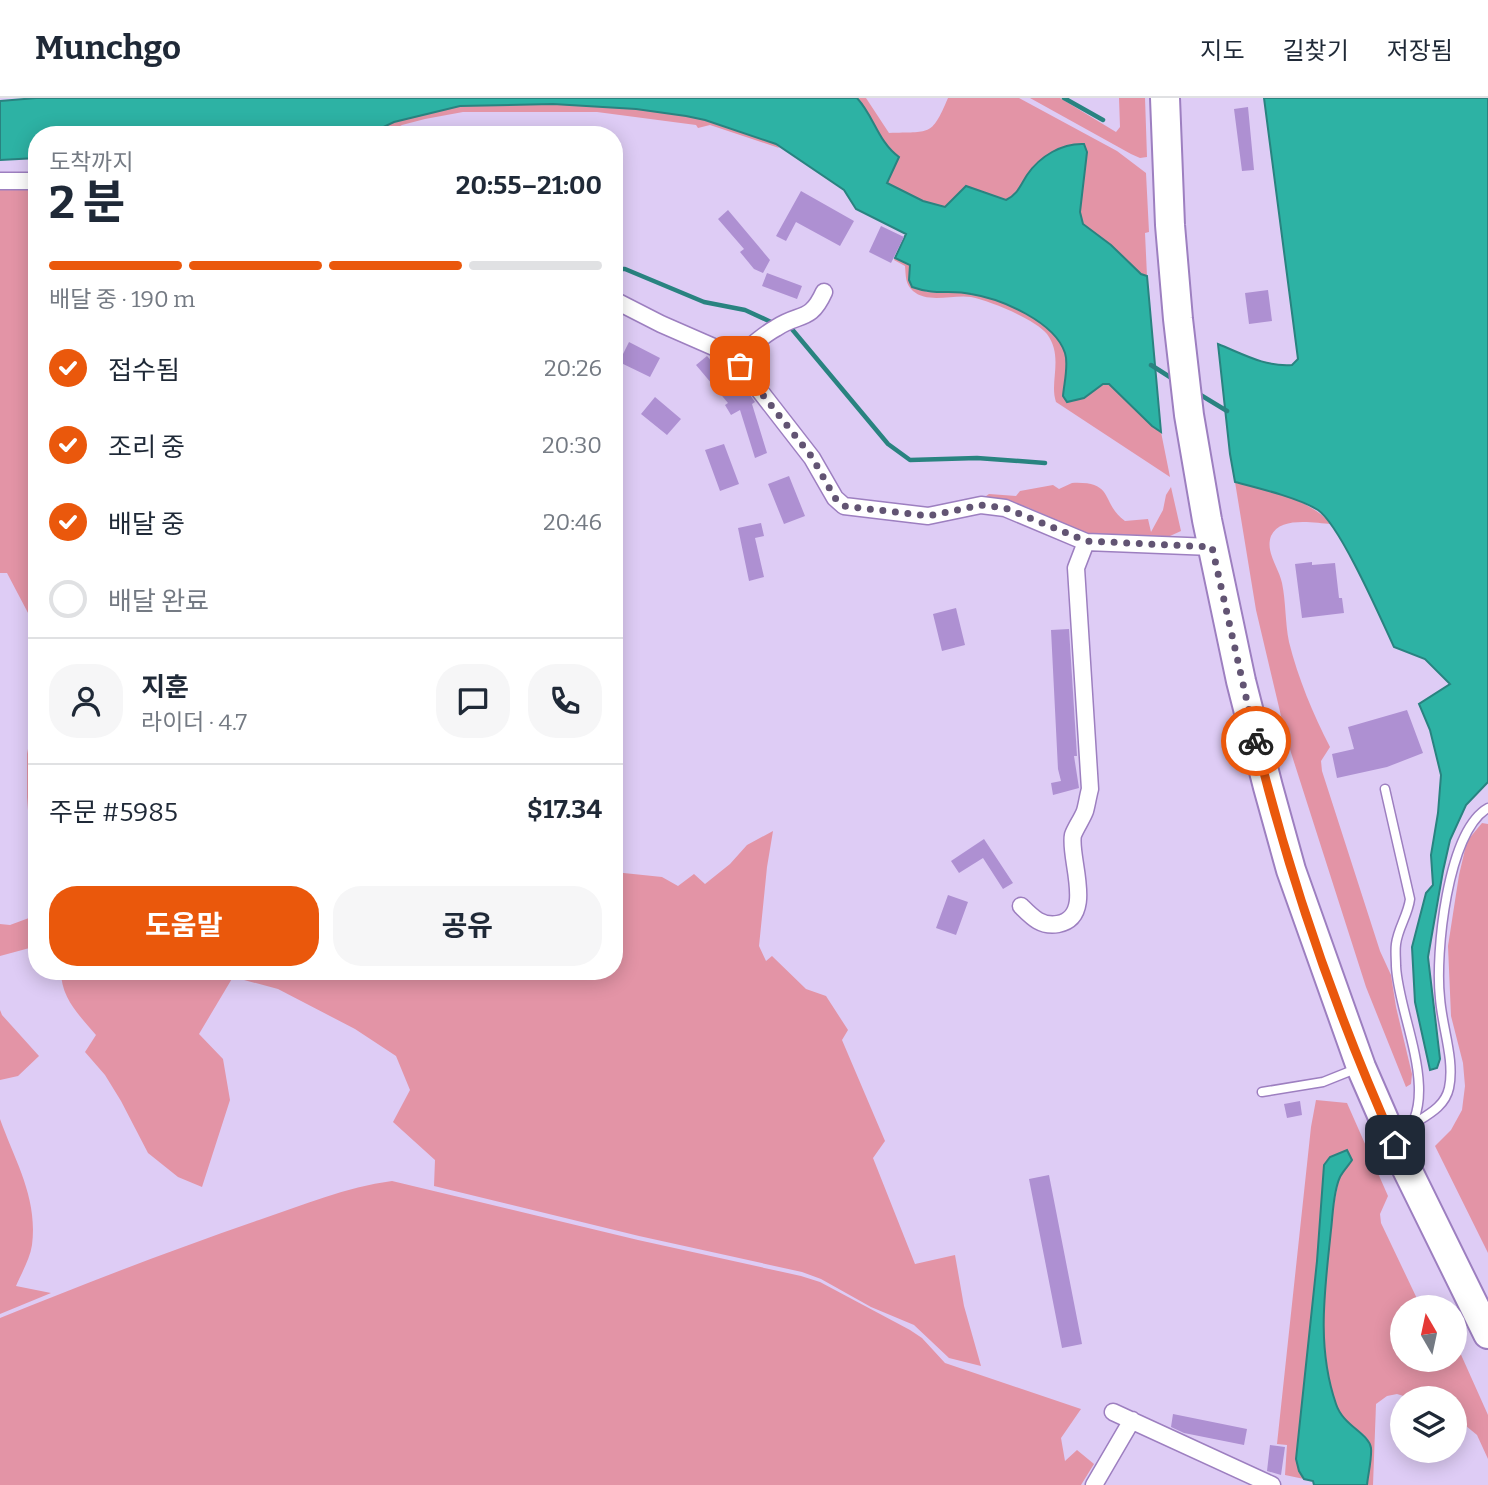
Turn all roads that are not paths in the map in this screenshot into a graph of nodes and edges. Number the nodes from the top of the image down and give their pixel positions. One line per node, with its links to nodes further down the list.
1 (1165, 98): 7 (highway)
2 (0, 181): 3 (street)
3 (28, 181)
4 (824, 292): 6 (street)
5 (623, 305): 6 (street)
6 (735, 360): 8 (street)
7 (1209, 533): 8 (street); 12 (highway)
8 (1086, 541): 11 (street)
9 (1385, 789): 14 (lane)
10 (1488, 808): 14 (lane)
11 (1021, 906)
12 (1361, 1067): 13 (lane); 14 (highway)
13 (1262, 1092)
14 (1404, 1135): 15 (highway)
15 (1488, 1334)
16 (1113, 1412): 17 (street)
17 (1132, 1420): 18 (street); 19 (street)
18 (1094, 1485)
19 (1272, 1485)

